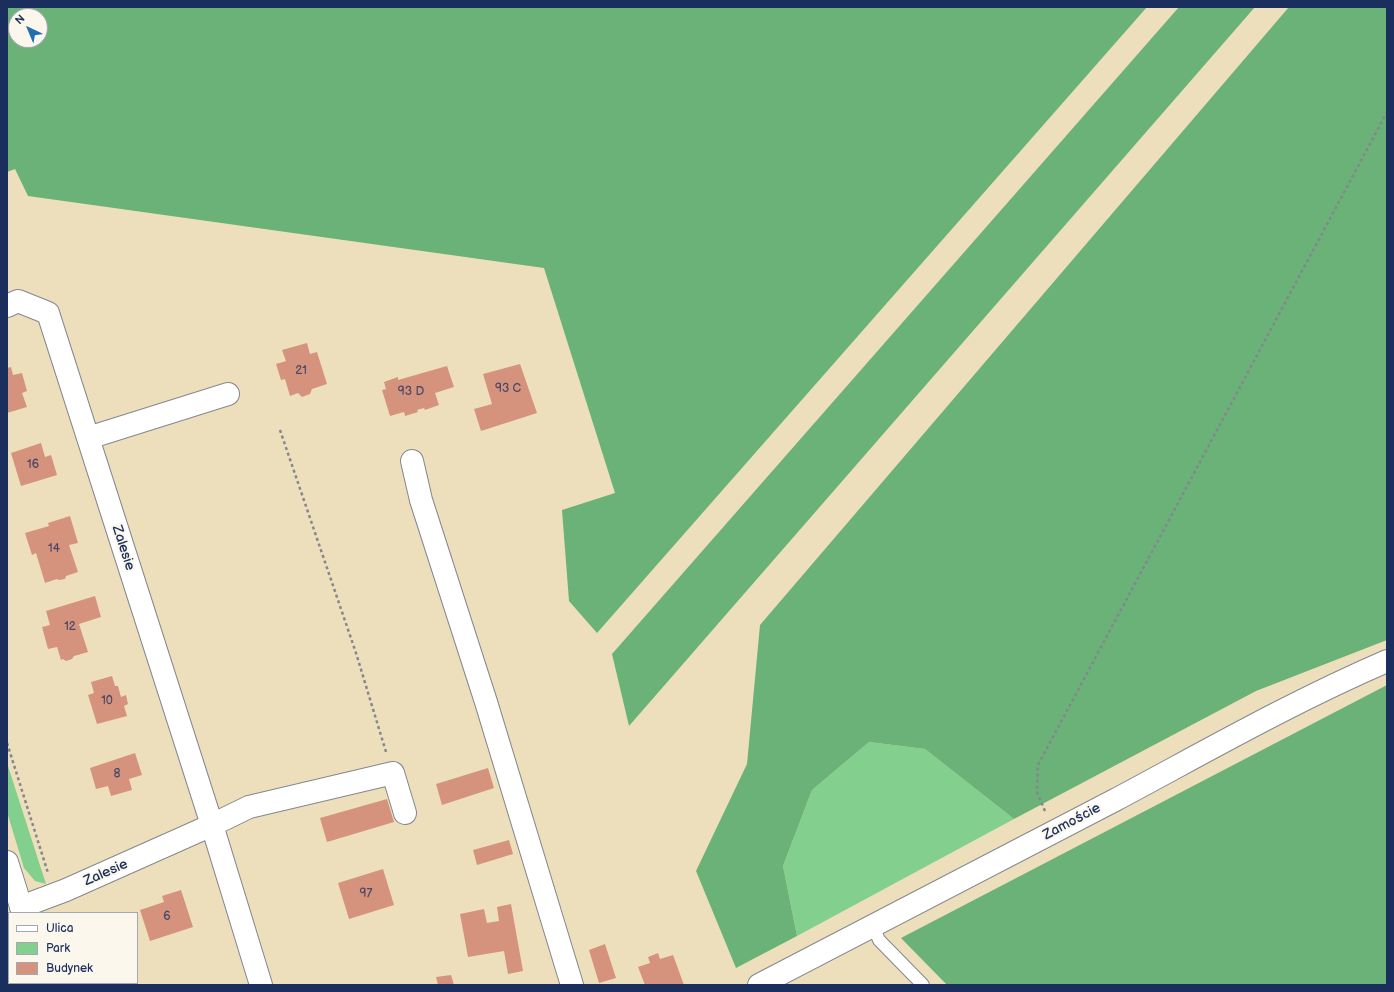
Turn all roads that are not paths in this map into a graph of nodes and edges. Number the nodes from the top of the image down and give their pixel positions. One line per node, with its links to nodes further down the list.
1 (7, 306): 3 (street, Zalesie)
2 (228, 394): 3 (street)
3 (88, 438): 7 (street, Zalesie)
4 (412, 461): 12 (street)
5 (1387, 661): 10 (street, Zamoście)
6 (405, 813): 7 (street)
7 (212, 825): 9 (street, Zalesie); 11 (street, Zalesie)
8 (7, 862): 9 (street)
9 (22, 910)
10 (872, 926): 13 (street, Zamoście); 14 (lane)
11 (261, 985)
12 (572, 985)
13 (759, 985)
14 (922, 985)

